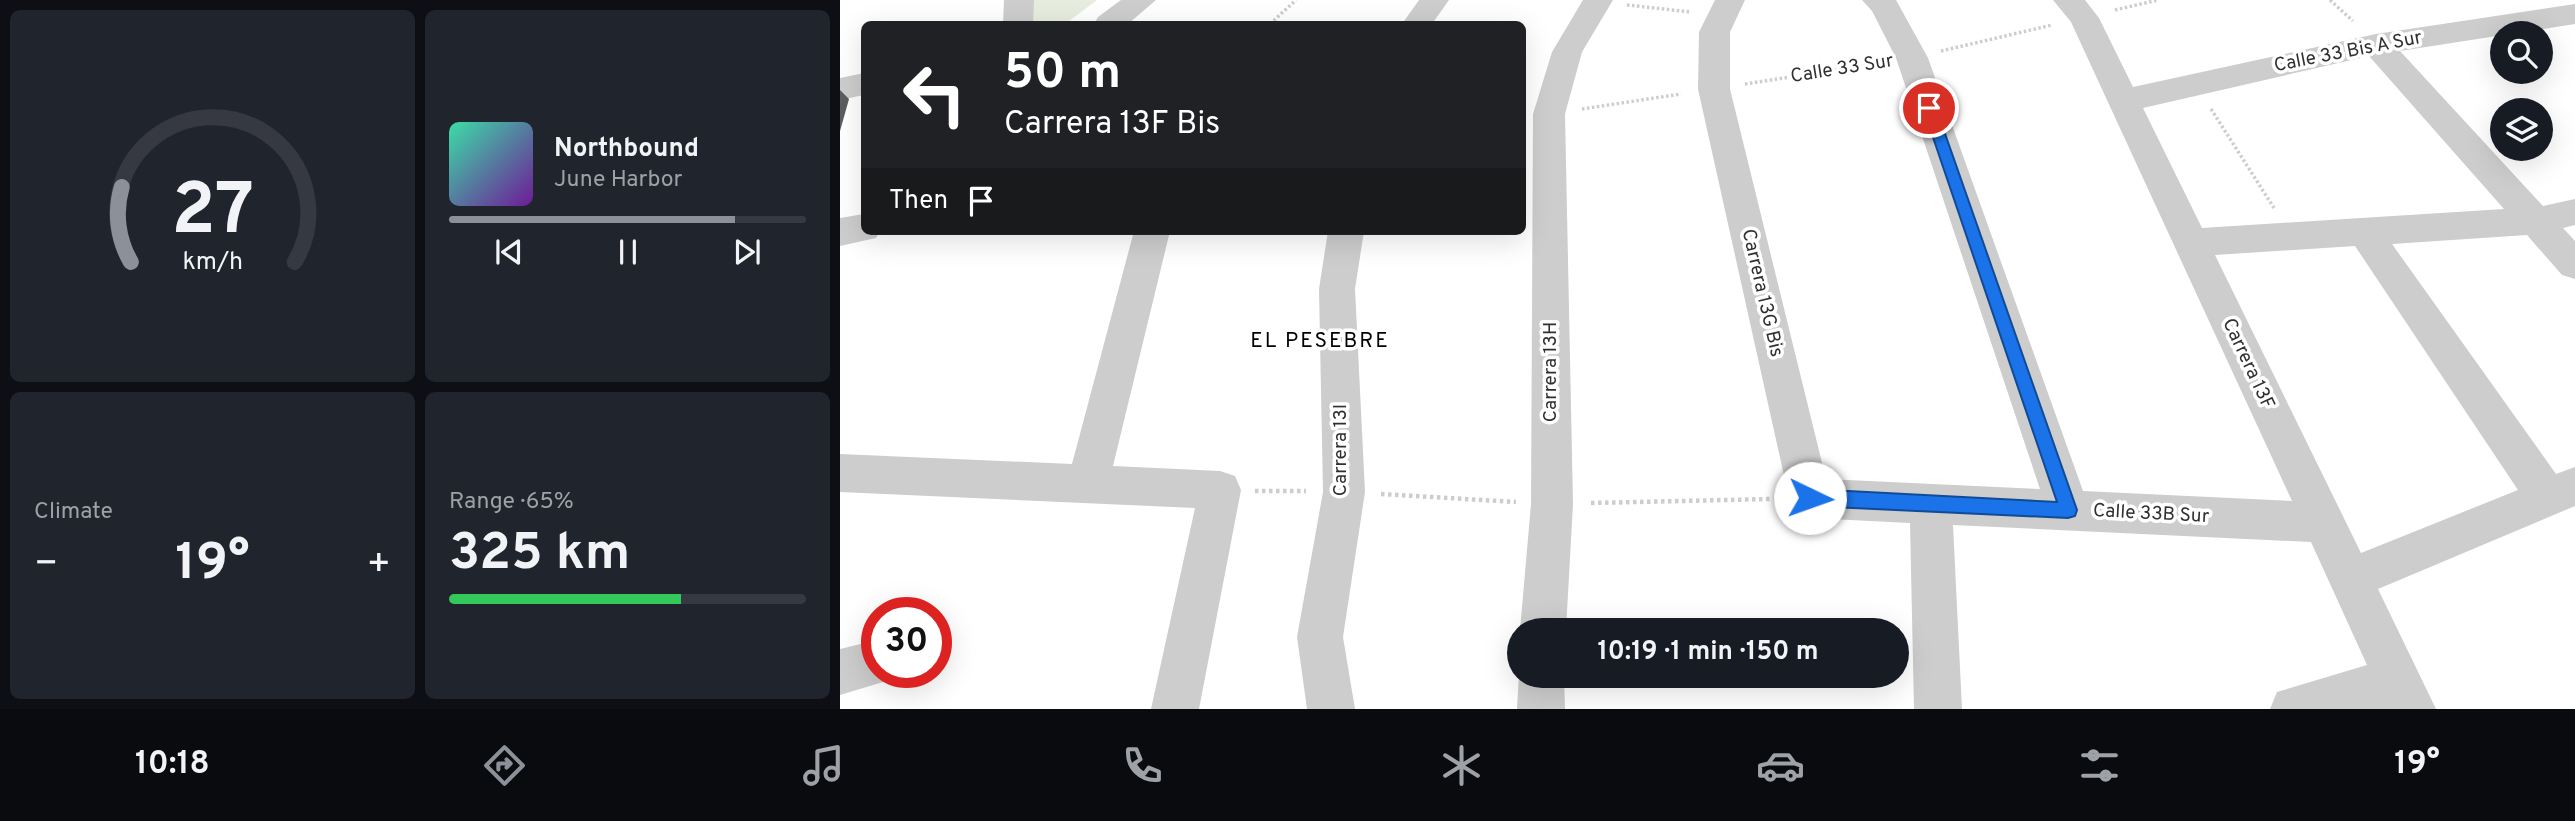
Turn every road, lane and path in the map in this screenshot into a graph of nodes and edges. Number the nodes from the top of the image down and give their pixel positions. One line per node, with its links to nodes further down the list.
1 (1019, 0): 11 (street)
2 (1141, 0): 12 (street)
3 (1296, 0): 13 (path)
4 (1434, 0): 14 (street)
5 (1877, 0): 16 (street)
6 (2158, 0): 9 (path, Calle 33 Sur)
7 (1597, 1): 8 (path); 22 (street, Carrera 13H)
8 (1724, 8): 20 (street, Carrera 13G Bis)
9 (2076, 9): 16 (path, Calle 33 Sur); 21 (street, Carrera 13F)
10 (2575, 14): 15 (street, Calle 33 Bis A Sur)
11 (1018, 21)
12 (1113, 21)
13 (1273, 21)
14 (1419, 21)
15 (2376, 44): 18 (street, Calle 33 Bis A Sur); 24 (street)
16 (1912, 58): 20 (path, Calle 33 Sur); 38 (street)
17 (861, 85): 19 (street)
18 (2196, 85): 21 (street, Calle 33 Bis A Sur); 30 (path)
19 (840, 89)
20 (1714, 89): 22 (path, Calle 33 Sur); 36 (street, Carrera 13G Bis)
21 (2123, 101): 31 (street, Carrera 13F)
22 (1549, 114): 41 (street, Carrera 13H)
23 (2575, 212): 24 (street)
24 (2535, 221): 27 (street); 32 (street)
25 (861, 228): 26 (street)
26 (840, 232)
27 (2364, 232): 30 (street); 35 (street)
28 (1151, 235): 34 (street)
29 (1345, 235): 47 (street, Carrera 13I)
30 (2292, 236): 31 (street)
31 (2190, 243): 39 (street, Carrera 13F)
32 (2575, 265)
33 (840, 473): 34 (street)
34 (1088, 484): 46 (street)
35 (2561, 491): 40 (street)
36 (1810, 498): 37 (street, Calle 33B Sur)
37 (1931, 504): 38 (street, Calle 33B Sur); 49 (street)
38 (2068, 510): 39 (street, Calle 33B Sur)
39 (2323, 523): 40 (street, Carrera 13F)
40 (2350, 579): 45 (street, Carrera 13F)
41 (1543, 618)
42 (861, 666): 43 (street)
43 (840, 671)
44 (1541, 688): 48 (street)
45 (2405, 694): 50 (street)
46 (1175, 709)
47 (1331, 709)
48 (1541, 709)
49 (1938, 709)
50 (2294, 709)

